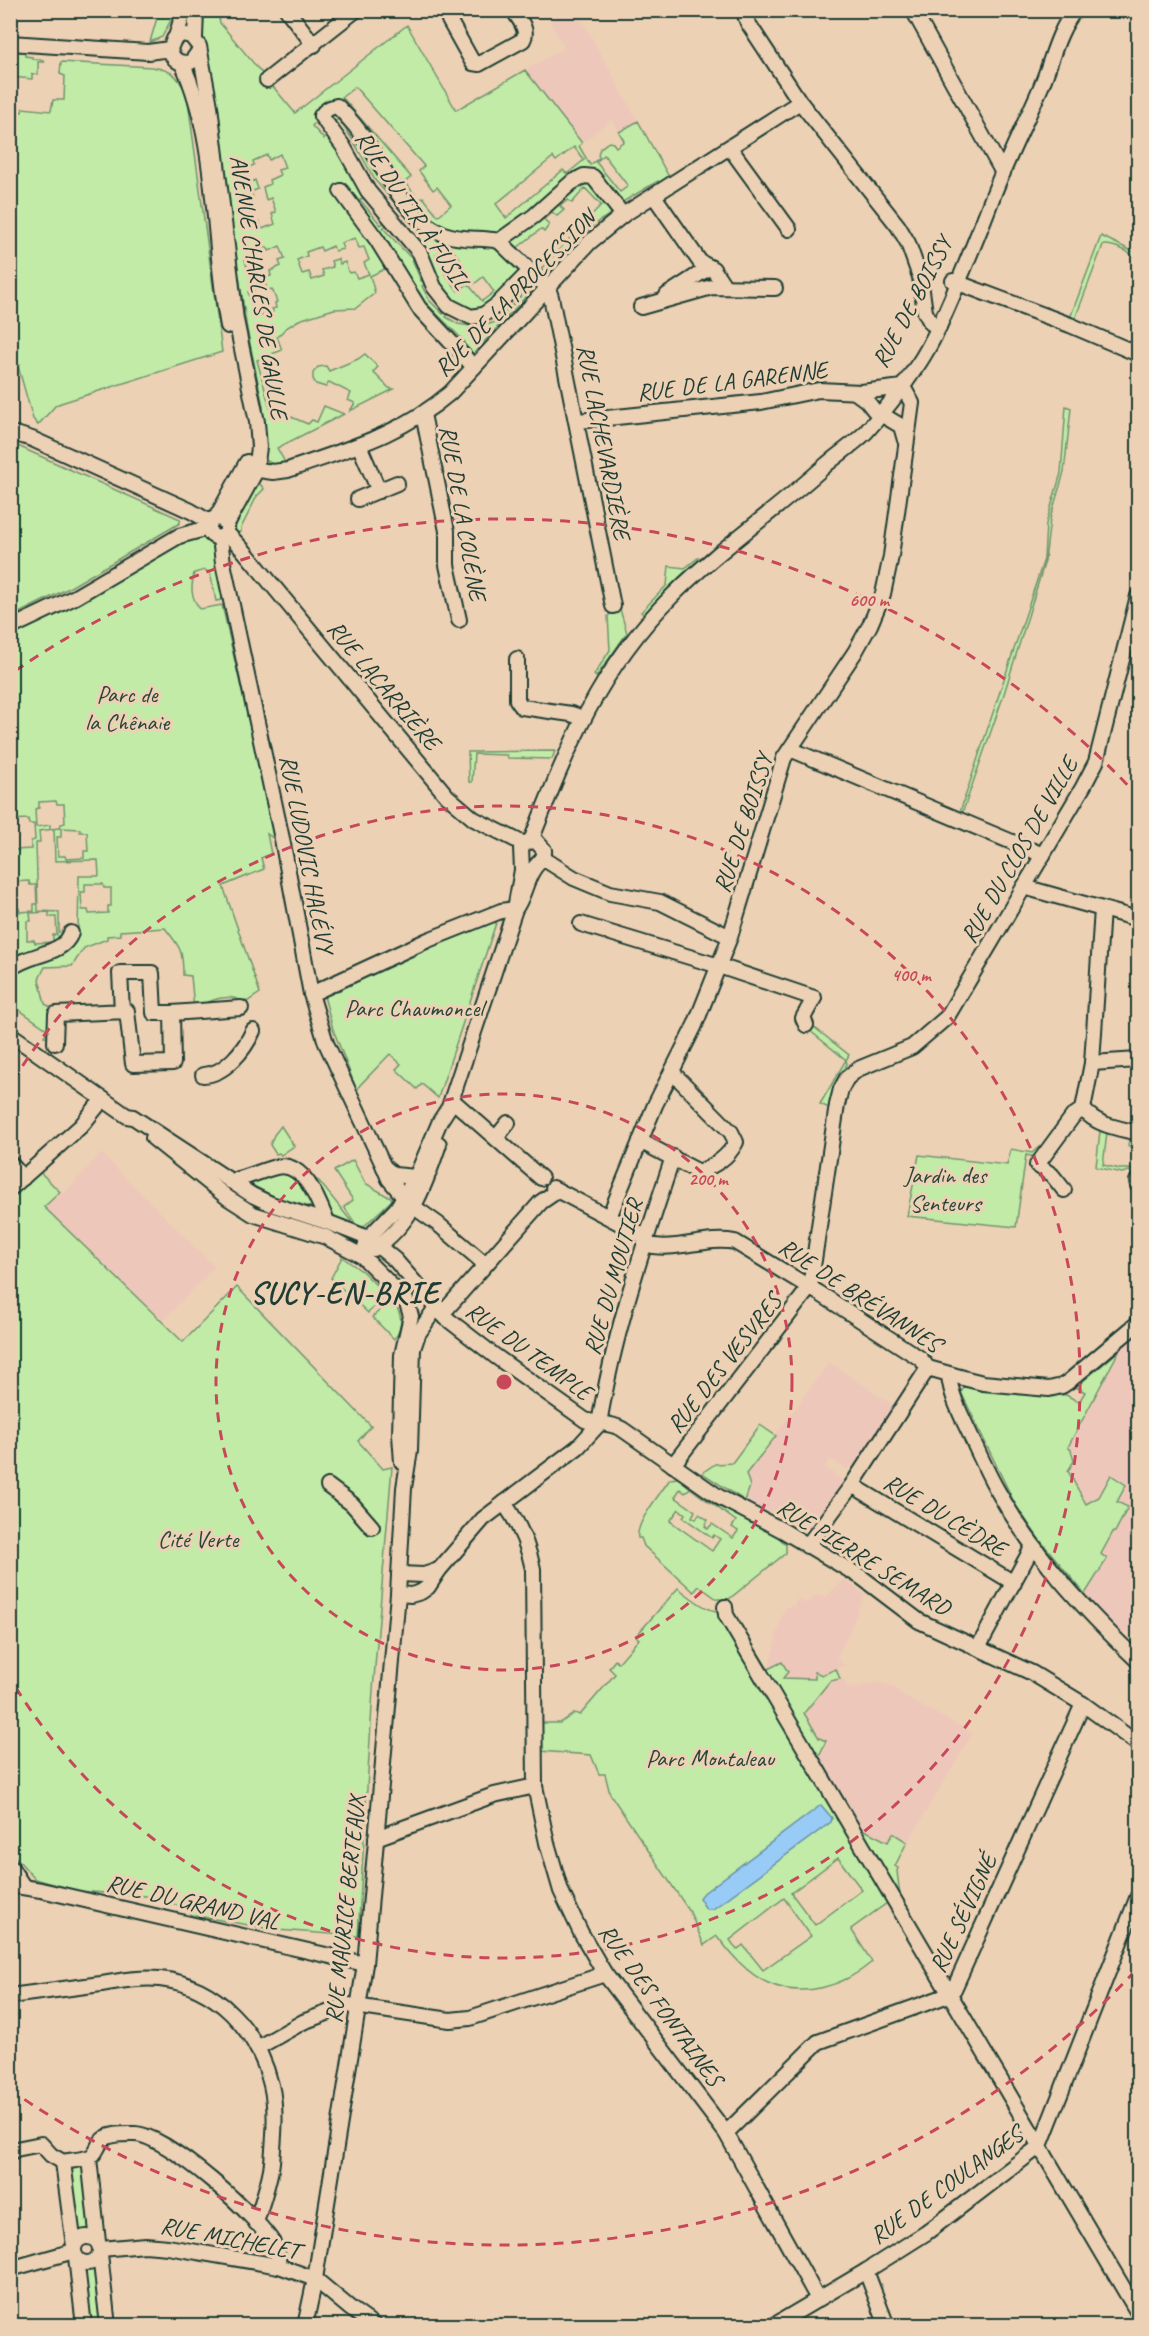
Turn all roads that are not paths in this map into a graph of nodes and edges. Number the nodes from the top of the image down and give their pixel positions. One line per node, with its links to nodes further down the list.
1 (184, 10): 12 (street)
2 (196, 10): 13 (street, AVENUE CHARLES DE GAULLE)
3 (287, 10): 14 (street)
4 (356, 10): 14 (street)
5 (453, 10): 6 (street)
6 (513, 10)
7 (743, 10): 17 (street)
8 (913, 10): 19 (street)
9 (1084, 10): 10 (street, RUE DE BOISSY)
10 (1069, 17): 19 (street, RUE DE BOISSY)
11 (10, 43): 12 (street)
12 (173, 43): 13 (street); 15 (street)
13 (197, 45): 15 (street); 46 (street, AVENUE CHARLES DE GAULLE)
14 (314, 45): 16 (street)
15 (182, 63): 46 (street, AVENUE CHARLES DE GAULLE)
16 (267, 80)
17 (800, 102): 18 (street, RUE DE LA PROCESSION); 31 (street)
18 (730, 148): 21 (street, RUE DE LA PROCESSION); 23 (street)
19 (1003, 173): 27 (street, RUE DE BOISSY)
20 (341, 191): 37 (street)
21 (654, 196): 22 (street, RUE DE LA PROCESSION); 25 (street)
22 (623, 215): 24 (street); 29 (street, RUE DE LA PROCESSION)
23 (789, 229)
24 (499, 241): 26 (street); 26 (street, RUE DU TIR À FUSIL)
25 (710, 267): 28 (street); 32 (street)
26 (530, 271): 29 (street)
27 (955, 282): 34 (street, RUE DE BOISSY); 36 (street)
28 (725, 287): 30 (street); 32 (street)
29 (548, 288): 37 (street, RUE DE LA PROCESSION); 42 (street, RUE LACHEVARDIÈRE)
30 (775, 288)
31 (925, 298): 34 (street); 35 (street)
32 (655, 303): 33 (street)
33 (641, 307)
34 (942, 309): 35 (street, RUE DE BOISSY)
35 (935, 325): 38 (street, RUE DE BOISSY)
36 (1138, 354)
37 (474, 367): 41 (street, RUE DE LA PROCESSION)
38 (896, 388): 39 (street, RUE DE LA GARENNE); 40 (street, RUE DE BOISSY); 44 (street, RUE DE BOISSY)
39 (855, 392): 40 (street, RUE DE LA GARENNE); 42 (street, RUE DE LA GARENNE)
40 (880, 412): 44 (street); 56 (street, RUE DE BOISSY)
41 (423, 414): 45 (street, RUE DE LA PROCESSION); 53 (street, RUE DE LA COLÈNE)
42 (578, 421): 52 (street, RUE LACHEVARDIÈRE)
43 (10, 435): 50 (street, RUE LACARRIÈRE)
44 (906, 443): 57 (street, RUE DE BOISSY)
45 (359, 445): 46 (street, RUE DE LA PROCESSION); 48 (street)
46 (250, 470): 50 (street, AVENUE CHARLES DE GAULLE)
47 (397, 483): 48 (street)
48 (379, 491): 49 (street)
49 (358, 499)
50 (218, 527): 54 (street); 58 (street, RUE LACARRIÈRE); 69 (street, RUE LUDOVIC HALÉVY)
51 (1138, 597): 59 (street, RUE DU CLOS DE VILLE)
52 (614, 606)
53 (459, 620)
54 (10, 628)
55 (517, 659): 56 (street)
56 (583, 718): 58 (street, RUE DE BOISSY)
57 (790, 749): 59 (street); 66 (street, RUE DE BOISSY)
58 (535, 851): 61 (street); 61 (street); 66 (street, RUE LACARRIÈRE)
59 (1043, 855): 60 (street, RUE DU CLOS DE VILLE)
60 (1024, 887): 62 (street); 105 (street, RUE DU CLOS DE VILLE)
61 (515, 909): 69 (street); 82 (street)
62 (1102, 909): 63 (street); 78 (street)
63 (1138, 920)
64 (581, 924): 67 (street)
65 (71, 933): 68 (street)
66 (730, 937): 67 (street, RUE DE BOISSY)
67 (719, 966): 73 (street); 79 (street, RUE DE BOISSY)
68 (10, 969)
69 (311, 994): 91 (street, RUE LUDOVIC HALÉVY)
70 (241, 1008): 72 (street)
71 (122, 1011): 72 (street); 72 (street); 76 (street)
72 (172, 1013)
73 (806, 1025)
74 (253, 1031): 80 (street)
75 (10, 1035): 81 (street)
76 (55, 1043)
77 (1138, 1060): 78 (street)
78 (1092, 1063): 83 (street)
79 (672, 1072): 88 (street, RUE DE BOISSY); 89 (street)
80 (203, 1075)
81 (104, 1099): 84 (street); 93 (street)
82 (451, 1103): 87 (street); 92 (street); 98 (street)
83 (1083, 1109): 86 (street); 97 (street)
84 (127, 1116): 95 (street); 103 (street)
85 (508, 1123): 87 (street)
86 (1138, 1133)
87 (496, 1138): 94 (street)
88 (640, 1141): 89 (street); 99 (street, RUE DE BOISSY)
89 (673, 1157): 101 (street, RUE DU MOUTIER)
90 (10, 1163): 93 (street)
91 (384, 1167): 92 (street); 98 (street, RUE LUDOVIC HALÉVY)
92 (416, 1177): 98 (street)
93 (23, 1178): 96 (street)
94 (541, 1178)
95 (230, 1181): 100 (street); 100 (street)
96 (10, 1189)
97 (1064, 1190)
98 (409, 1202): 102 (street); 104 (street, RUE LUDOVIC HALÉVY)
99 (609, 1217): 101 (street); 104 (street)
100 (327, 1222): 102 (street)
101 (645, 1241): 105 (street, RUE DE BRÉVANNES); 110 (street, RUE DU MOUTIER)
102 (373, 1242): 103 (street); 106 (street, RUE DU TEMPLE)
103 (362, 1256): 114 (street)
104 (484, 1264): 106 (street)
105 (810, 1287): 108 (street, RUE DE BRÉVANNES); 111 (street, RUE DES VESVRES)
106 (440, 1310): 110 (street, RUE DU TEMPLE); 114 (street)
107 (1138, 1323): 109 (street, RUE DE BRÉVANNES)
108 (928, 1368): 109 (street, RUE DE BRÉVANNES); 112 (street)
109 (949, 1375): 118 (street)
110 (600, 1418): 111 (street, RUE PIERRE SEMARD); 115 (street)
111 (673, 1465): 117 (street, RUE PIERRE SEMARD)
112 (852, 1485): 117 (street); 121 (street, RUE DU CÈDRE)
113 (328, 1486): 116 (street)
114 (404, 1488): 120 (street, RUE MAURICE BERTEAUX)
115 (504, 1503): 119 (street); 128 (street, RUE DES FONTAINES)
116 (372, 1527)
117 (807, 1546): 124 (street, RUE PIERRE SEMARD)
118 (1033, 1546): 121 (street); 125 (street)
119 (439, 1570): 120 (street); 122 (street)
120 (399, 1574): 122 (street, RUE MAURICE BERTEAUX)
121 (1014, 1582): 124 (street)
122 (398, 1594): 129 (street, RUE MAURICE BERTEAUX)
123 (725, 1608): 135 (street)
124 (978, 1648): 126 (street, RUE PIERRE SEMARD)
125 (1138, 1661)
126 (1083, 1704): 127 (street, RUE PIERRE SEMARD); 135 (street, RUE SÉVIGNÉ)
127 (1138, 1744)
128 (535, 1786): 129 (street); 134 (street, RUE DES FONTAINES)
129 (376, 1839): 133 (street, RUE MAURICE BERTEAUX)
130 (10, 1866): 131 (street)
131 (17, 1886): 133 (street, RUE DU GRAND VAL)
132 (1138, 1896): 140 (street, RUE DE COULANGES)
133 (365, 1964): 137 (street, RUE MAURICE BERTEAUX)
134 (605, 1974): 137 (street); 139 (street, RUE DES FONTAINES)
135 (949, 1993): 139 (street, RUE SÉVIGNÉ); 140 (street)
136 (10, 1995): 138 (street)
137 (359, 2006): 138 (street); 150 (street, RUE MAURICE BERTEAUX)
138 (257, 2048): 144 (street)
139 (726, 2133): 151 (street, RUE DES FONTAINES)
140 (1040, 2146): 149 (street, RUE DE COULANGES); 152 (street)
141 (10, 2153): 143 (street)
142 (88, 2158): 143 (street); 144 (street); 145 (street)
143 (63, 2162): 146 (street)
144 (256, 2223): 147 (street)
145 (99, 2248): 146 (street); 146 (street); 147 (street, RUE MICHELET); 154 (street)
146 (75, 2251): 148 (street); 153 (street)
147 (279, 2266): 150 (street, RUE MICHELET)
148 (10, 2269)
149 (866, 2271): 151 (street, RUE DE COULANGES); 158 (street)
150 (315, 2279): 155 (street, RUE MAURICE BERTEAUX); 156 (street, RUE MICHELET)
151 (818, 2299): 157 (street, RUE DE COULANGES)
152 (1138, 2313)
153 (84, 2325)
154 (108, 2325)
155 (305, 2325)
156 (375, 2325)
157 (773, 2325)
158 (887, 2325)

